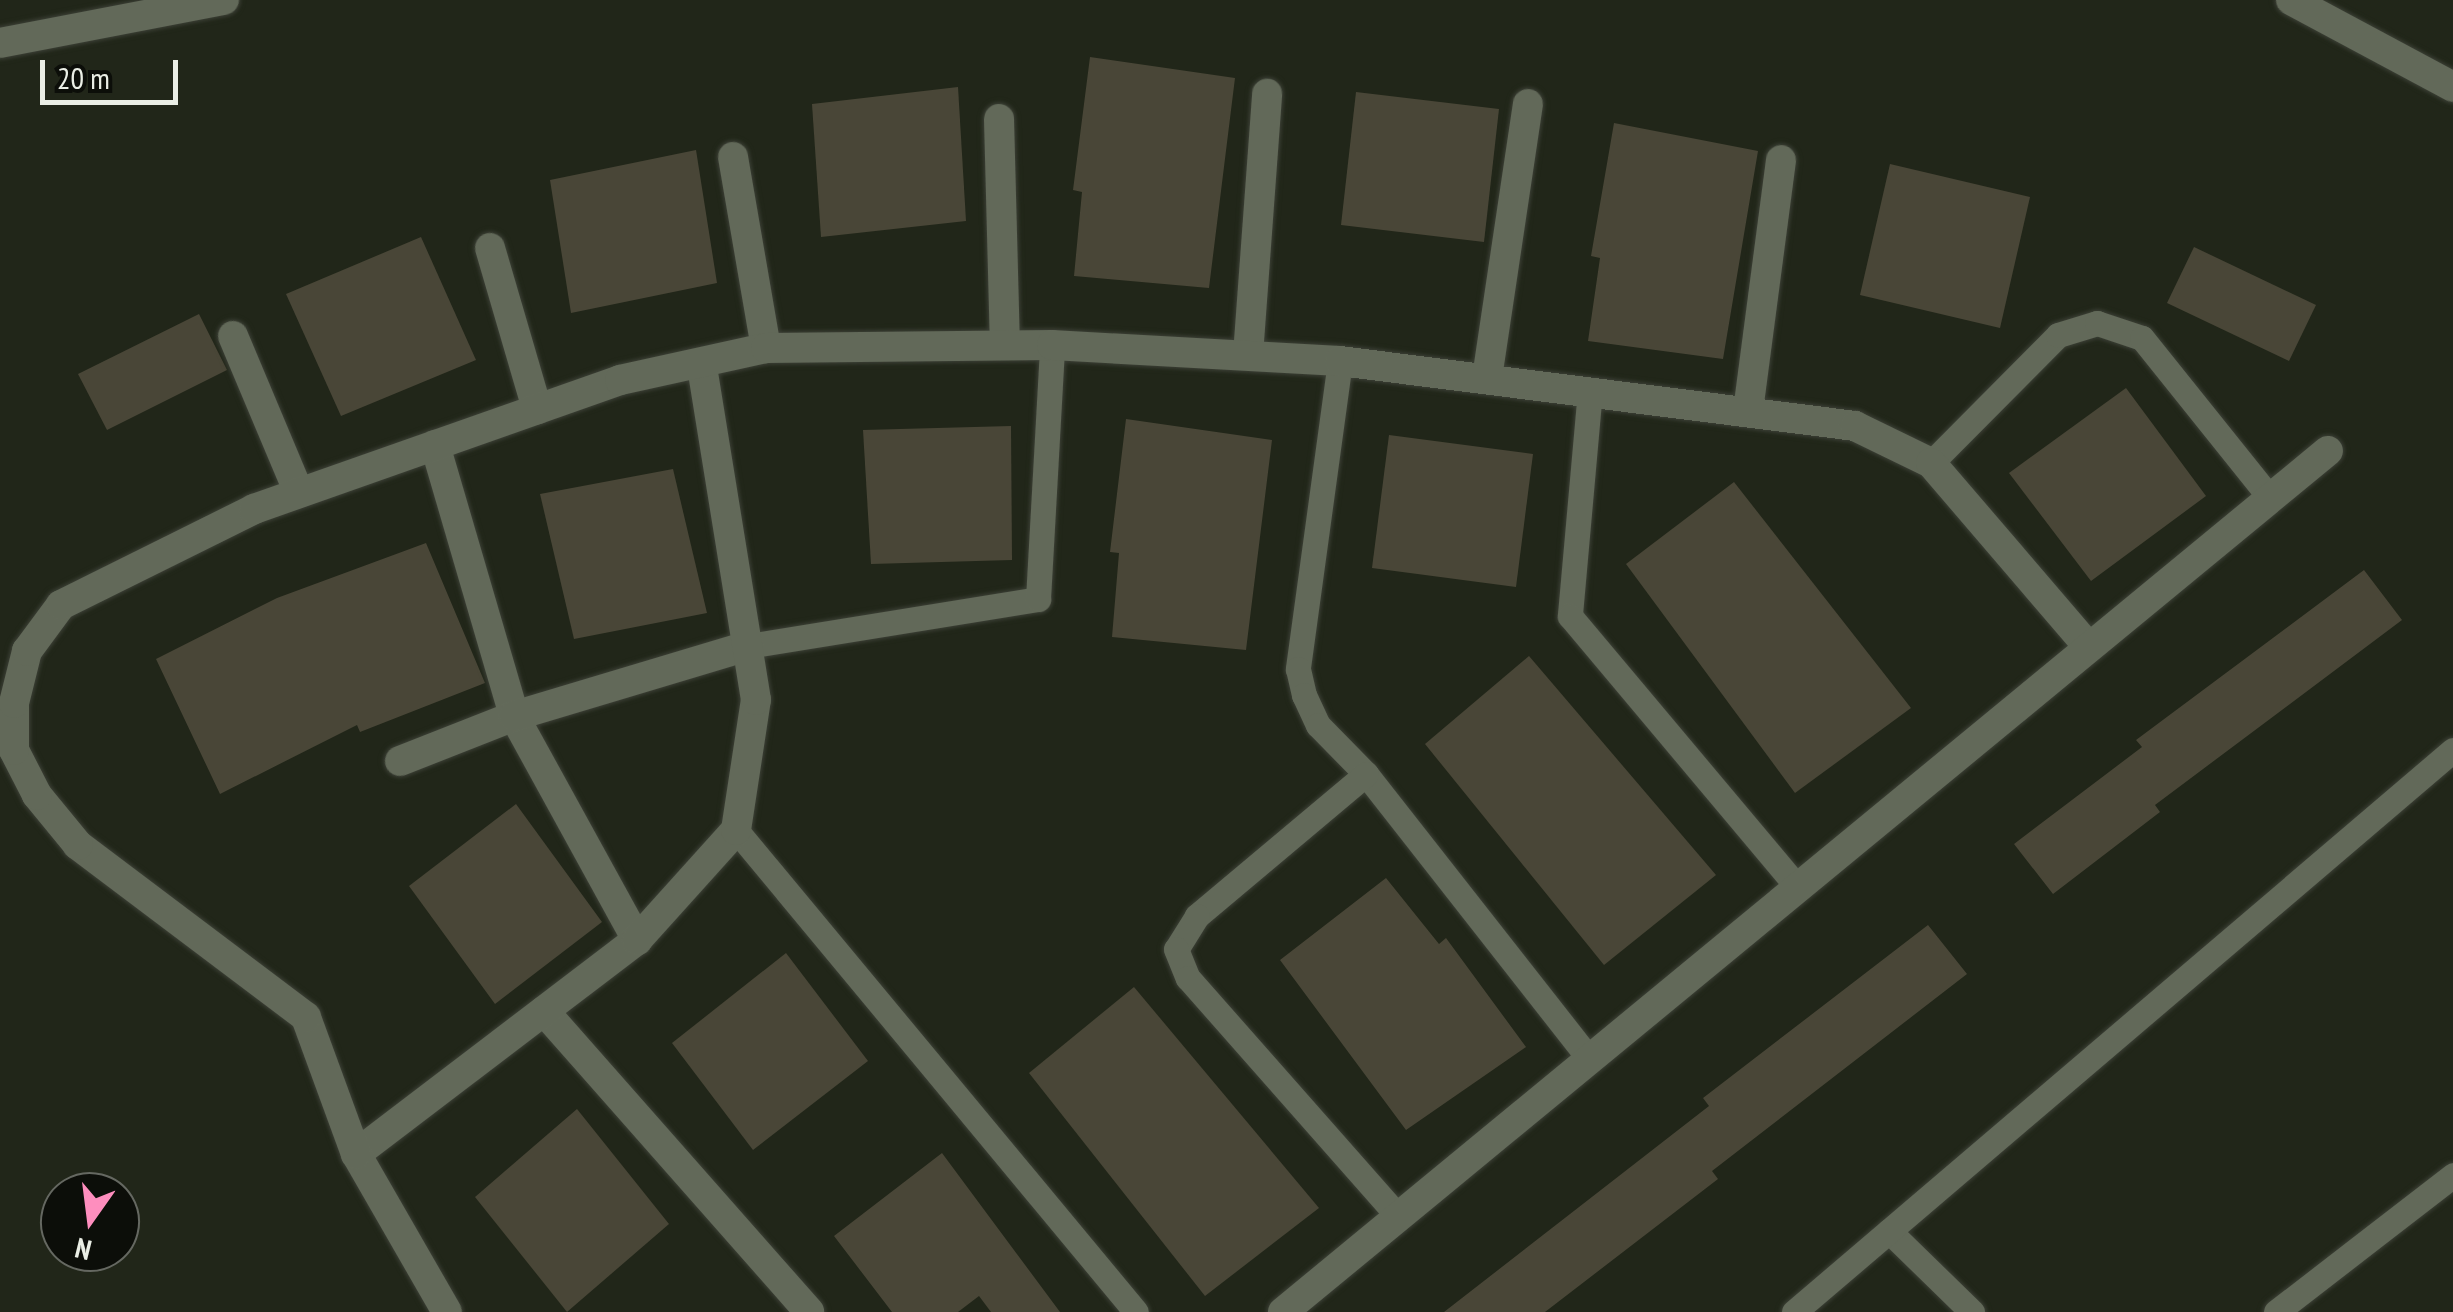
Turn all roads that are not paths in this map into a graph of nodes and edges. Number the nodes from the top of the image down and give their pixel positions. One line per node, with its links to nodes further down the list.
1 (224, 0): 3 (street)
2 (2291, 0): 4 (street)
3 (0, 43)
4 (2453, 88)
5 (1267, 94): 15 (street)
6 (1528, 104): 18 (street)
7 (998, 119): 12 (street)
8 (733, 157): 14 (street)
9 (1781, 160): 21 (street)
10 (490, 248): 20 (street)
11 (233, 336): 25 (street)
12 (1005, 345): 13 (street); 14 (street)
13 (1052, 345): 15 (street); 28 (lane)
14 (766, 348): 17 (street)
15 (1248, 356): 16 (street)
16 (1340, 360): 18 (street); 32 (lane)
17 (702, 367): 20 (street); 28 (street)
18 (1487, 378): 19 (street)
19 (1590, 390): 21 (street); 34 (lane)
20 (537, 409): 22 (street)
21 (1748, 411): 24 (street)
22 (435, 445): 25 (street); 29 (street)
23 (2328, 451): 26 (street)
24 (1931, 463): 26 (lane); 27 (street)
25 (299, 493): 38 (street)
26 (2271, 498): 27 (street)
27 (2087, 645): 34 (street)
28 (748, 646): 29 (street); 33 (street)
29 (514, 716): 31 (street); 35 (street)
30 (2453, 750): 41 (lane)
31 (400, 762)
32 (1366, 774): 37 (lane); 40 (lane)
33 (736, 830): 35 (street); 44 (lane)
34 (1798, 888): 37 (street)
35 (637, 940): 36 (street)
36 (544, 1011): 38 (street); 43 (street)
37 (1590, 1060): 40 (street)
38 (356, 1154): 42 (street)
39 (2453, 1175): 48 (lane)
40 (1399, 1216): 45 (street)
41 (1890, 1231): 46 (lane); 47 (lane)
42 (447, 1312)
43 (809, 1312)
44 (1136, 1312)
45 (1283, 1312)
46 (1794, 1312)
47 (1972, 1312)
48 (2276, 1312)

